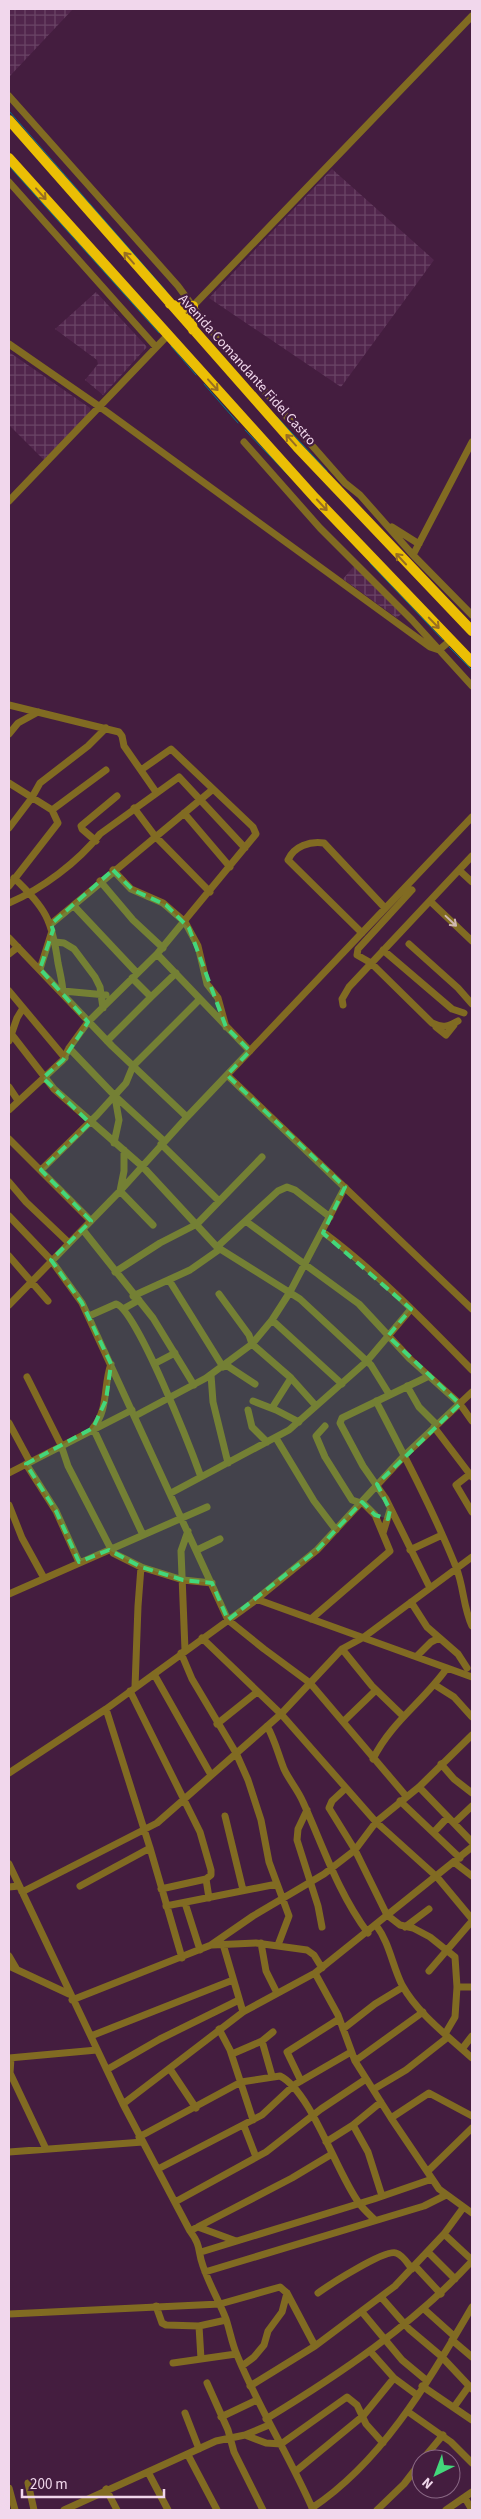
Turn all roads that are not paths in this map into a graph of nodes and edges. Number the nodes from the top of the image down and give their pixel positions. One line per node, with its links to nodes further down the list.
1 (472, 16): 7 (street)
2 (9, 96): 7 (street)
3 (9, 121): 6 (highway, Avenida Comandante Fidel Castro, one-way to 3)
4 (9, 158): 9 (highway, one-way to 9)
5 (9, 182): 11 (street)
6 (170, 304): 7 (highway); 8 (highway, Avenida Comandante Fidel Castro)
7 (193, 306): 8 (highway); 16 (street)
8 (194, 331): 20 (highway, Avenida Comandante Fidel Castro, one-way to 8)
9 (168, 335): 11 (street); 21 (highway, one-way to 21)
10 (9, 344): 12 (street)
11 (156, 347): 12 (street)
12 (100, 407): 15 (street); 22 (street)
13 (244, 442): 22 (street)
14 (472, 442): 17 (street)
15 (9, 500)
16 (372, 510): 17 (street); 18 (street)
17 (419, 544): 18 (street)
18 (413, 556): 19 (street)
19 (472, 615)
20 (472, 631)
21 (451, 640): 22 (street); 23 (highway)
22 (439, 650): 24 (street)
23 (472, 662)
24 (472, 686)
25 (9, 705): 26 (street)
26 (38, 712): 27 (street); 28 (street)
27 (106, 728): 30 (street); 35 (street)
28 (9, 734)
29 (106, 770): 38 (street)
30 (140, 770): 32 (street); 33 (street)
31 (9, 784): 35 (street)
32 (212, 790): 36 (street); 44 (street)
33 (156, 792): 36 (street); 37 (street)
34 (118, 796): 43 (street)
35 (31, 799): 38 (street); 41 (street)
36 (200, 800): 39 (street); 44 (street)
37 (134, 808): 42 (street); 43 (street)
38 (52, 810): 49 (street)
39 (184, 813): 42 (street); 46 (street)
40 (472, 817): 59 (street)
41 (9, 828)
42 (155, 836): 47 (street); 54 (street)
43 (96, 842): 55 (street)
44 (245, 848): 46 (street)
45 (472, 856): 48 (street)
46 (230, 866): 54 (street)
47 (113, 870): 50 (street); 60 (street)
48 (459, 870): 51 (street); 56 (street)
49 (14, 878): 52 (street); 55 (street)
50 (100, 881): 58 (street); 68 (street)
51 (472, 882)
52 (9, 886)
53 (412, 890): 72 (street)
54 (210, 892): 60 (street)
55 (30, 893): 57 (street); 61 (street)
56 (430, 901): 64 (street, one-way to 64); 69 (street)
57 (9, 903)
58 (74, 906): 61 (street); 75 (street)
59 (385, 908): 62 (street); 62 (street)
60 (185, 922): 68 (street); 88 (street)
61 (52, 927): 65 (street); 73 (street)
62 (362, 933): 92 (street)
63 (9, 938): 67 (street)
64 (472, 941)
65 (55, 942): 77 (street); 78 (street)
66 (409, 944): 82 (street)
67 (18, 946): 70 (street); 73 (street)
68 (163, 948): 71 (street)
69 (384, 950): 72 (street); 86 (street)
70 (9, 954)
71 (157, 954): 74 (street); 75 (street)
72 (371, 964): 83 (street); 86 (street)
73 (40, 969): 77 (street)
74 (176, 973): 80 (street); 81 (street)
75 (135, 976): 79 (street); 80 (street)
76 (9, 991): 84 (street)
77 (63, 993): 78 (street); 87 (street)
78 (102, 994): 79 (street); 85 (street)
79 (114, 996): 85 (street)
80 (152, 997): 90 (street)
81 (200, 999): 88 (street); 94 (street)
82 (472, 1004): 86 (street)
83 (343, 1005)
84 (23, 1008): 89 (street); 93 (street)
85 (103, 1008): 87 (street)
86 (464, 1013)
87 (88, 1022): 90 (street); 91 (street)
88 (226, 1027): 92 (street)
89 (10, 1036): 96 (street)
90 (107, 1041): 94 (street)
91 (69, 1048): 93 (street); 98 (street)
92 (250, 1051): 95 (street)
93 (65, 1058): 96 (street)
94 (133, 1066): 98 (street); 101 (street)
95 (227, 1075): 101 (street); 111 (street)
96 (43, 1078): 99 (street); 102 (street)
97 (9, 1087): 99 (street)
98 (115, 1096): 102 (street); 104 (street); 105 (street)
99 (17, 1100): 100 (street)
100 (9, 1110)
101 (187, 1117): 104 (street)
102 (90, 1123): 105 (street); 109 (street)
103 (9, 1139): 109 (street)
104 (163, 1142): 108 (street); 113 (street)
105 (114, 1143): 106 (street)
106 (124, 1150): 108 (street); 112 (street)
107 (262, 1157): 113 (street)
108 (143, 1167): 112 (street); 118 (street)
109 (42, 1170): 116 (street)
110 (9, 1182): 122 (street)
111 (345, 1187): 115 (street); 137 (street)
112 (120, 1191): 116 (street); 119 (street)
113 (219, 1201): 118 (street)
114 (9, 1216): 125 (street)
115 (330, 1217): 117 (street); 121 (street)
116 (91, 1221): 120 (street)
117 (247, 1222): 123 (street); 126 (street)
118 (197, 1224): 123 (street); 127 (street)
119 (153, 1225)
120 (83, 1230): 122 (street); 127 (street)
121 (323, 1232): 126 (street); 136 (street)
122 (68, 1242): 125 (street)
123 (219, 1248): 128 (street); 130 (street)
124 (9, 1256): 129 (street)
125 (51, 1260): 129 (street); 138 (street)
126 (305, 1264): 130 (street); 140 (street)
127 (115, 1272): 132 (street)
128 (168, 1280): 132 (street); 146 (street)
129 (31, 1281): 133 (street); 134 (street)
130 (290, 1292): 139 (street); 143 (street)
131 (219, 1294): 141 (street)
132 (136, 1298): 135 (street); 142 (street)
133 (10, 1300)
134 (48, 1301)
135 (123, 1309): 138 (street); 145 (street)
136 (411, 1309): 140 (street); 147 (street)
137 (472, 1309)
138 (89, 1316): 144 (street)
139 (272, 1320): 141 (street); 153 (street)
140 (388, 1336): 143 (street); 149 (street)
141 (252, 1344): 146 (street); 151 (street)
142 (175, 1353): 145 (street); 154 (street)
143 (367, 1361): 153 (street); 157 (street)
144 (111, 1364): 165 (street); 171 (street)
145 (154, 1364): 158 (street)
146 (225, 1366): 148 (street); 152 (street)
147 (472, 1370)
148 (211, 1375): 154 (street); 177 (street)
149 (429, 1376): 155 (street); 161 (street)
150 (27, 1377): 174 (street)
151 (291, 1378): 162 (street); 163 (street)
152 (255, 1384)
153 (342, 1384): 162 (street)
154 (194, 1385): 158 (street)
155 (407, 1386): 157 (street); 170 (street)
156 (472, 1392): 161 (street)
157 (389, 1394): 160 (street)
158 (168, 1398): 165 (street); 180 (street)
159 (253, 1401): 163 (street)
160 (376, 1401): 175 (street); 181 (street)
161 (460, 1404): 166 (street); 170 (street)
162 (316, 1406): 167 (street)
163 (272, 1408): 167 (street)
164 (248, 1410): 173 (street)
165 (134, 1413): 171 (street); 182 (street)
166 (472, 1421)
167 (299, 1422): 172 (street)
168 (9, 1423): 176 (street)
169 (325, 1426): 183 (street)
170 (436, 1426): 175 (street); 179 (street)
171 (93, 1428): 174 (street); 195 (street)
172 (276, 1438): 173 (street); 192 (street)
173 (268, 1442): 177 (street)
174 (61, 1445): 176 (street); 198 (street)
175 (404, 1456): 181 (street); 196 (street)
176 (28, 1463): 178 (street); 202 (street)
177 (228, 1463): 180 (street)
178 (9, 1473)
179 (471, 1476): 187 (street)
180 (201, 1477): 182 (street)
181 (376, 1484): 183 (street); 186 (street)
182 (171, 1493): 189 (street)
183 (361, 1503): 188 (street); 192 (street)
184 (9, 1505): 205 (street)
185 (207, 1507): 189 (street)
186 (390, 1510): 190 (street); 191 (street)
187 (472, 1512)
188 (375, 1515): 190 (street); 194 (street)
189 (183, 1518): 193 (street); 195 (street)
190 (388, 1519): 191 (street); 194 (street)
191 (396, 1522): 200 (street)
192 (336, 1530): 210 (street)
193 (188, 1531): 199 (street); 206 (street)
194 (383, 1533): 212 (street)
195 (143, 1535): 198 (street)
196 (442, 1535): 200 (street); 204 (street)
197 (220, 1539): 199 (street)
198 (110, 1550): 202 (street); 203 (street)
199 (197, 1550): 207 (street)
200 (410, 1550): 208 (street)
201 (472, 1557): 204 (street)
202 (79, 1562): 205 (street)
203 (142, 1567): 206 (street); 228 (street)
204 (456, 1568): 208 (street); 214 (street)
205 (44, 1578): 209 (street)
206 (183, 1580): 207 (street); 219 (street)
207 (212, 1583): 213 (street)
208 (430, 1588): 211 (street)
209 (9, 1593)
210 (256, 1599): 212 (street); 213 (street)
211 (411, 1602): 215 (street); 217 (street)
212 (311, 1619): 215 (street)
213 (228, 1620): 216 (street); 226 (street)
214 (472, 1626)
215 (364, 1637): 218 (street); 220 (street)
216 (202, 1638): 219 (street); 230 (street)
217 (439, 1638): 220 (street); 221 (street)
218 (342, 1649): 226 (street); 229 (street)
219 (183, 1652): 224 (street); 236 (street)
220 (417, 1656): 222 (street)
221 (469, 1666): 223 (street)
222 (447, 1668): 223 (street); 227 (street)
223 (459, 1673): 225 (street)
224 (154, 1674): 228 (street); 243 (street)
225 (472, 1677)
226 (310, 1683): 232 (street); 235 (street)
227 (435, 1685): 233 (street); 234 (street)
228 (133, 1689): 231 (street); 248 (street)
229 (376, 1690): 233 (street); 235 (street)
230 (257, 1692): 232 (street); 236 (street)
231 (106, 1709): 242 (street); 256 (street)
232 (281, 1714): 237 (street); 245 (street)
233 (403, 1716): 240 (street)
234 (472, 1717)
235 (344, 1721): 240 (street)
236 (217, 1724): 239 (street)
237 (267, 1726): 239 (street); 251 (street)
238 (472, 1735): 241 (street)
239 (236, 1753): 243 (street); 269 (street)
240 (373, 1759): 247 (street)
241 (441, 1764): 244 (street); 246 (street)
242 (9, 1773)
243 (211, 1775): 248 (street)
244 (419, 1787): 247 (street); 253 (street)
245 (346, 1788): 254 (street); 261 (street)
246 (472, 1793)
247 (406, 1796): 249 (street)
248 (182, 1800): 256 (street); 267 (street)
249 (400, 1801): 254 (street); 257 (street)
250 (472, 1806): 255 (street)
251 (307, 1810): 264 (street); 268 (street)
252 (225, 1816): 274 (street)
253 (448, 1817): 255 (street); 257 (street)
254 (376, 1822): 261 (street); 266 (street)
255 (454, 1823): 258 (street)
256 (144, 1830): 260 (street); 272 (street)
257 (434, 1832): 262 (street)
258 (472, 1842)
259 (472, 1847): 262 (street)
260 (150, 1848): 270 (street); 273 (street)
261 (355, 1850): 264 (street); 280 (street)
262 (458, 1861): 265 (street); 266 (street)
263 (9, 1864): 272 (street)
264 (332, 1868): 268 (street); 285 (street)
265 (472, 1876)
266 (437, 1877): 280 (street); 281 (street)
267 (206, 1879): 273 (street); 276 (street)
268 (310, 1883): 275 (street); 283 (street)
269 (277, 1884): 274 (street); 275 (street)
270 (80, 1886)
271 (9, 1887): 272 (street)
272 (20, 1889): 303 (street)
273 (161, 1889): 278 (street)
274 (243, 1890): 276 (street)
275 (282, 1897): 288 (street); 289 (street)
276 (209, 1898): 277 (street)
277 (185, 1903): 278 (street); 290 (street)
278 (166, 1906): 293 (street)
279 (429, 1910): 284 (street)
280 (387, 1915): 282 (street); 284 (street)
281 (472, 1920): 291 (street)
282 (376, 1925): 285 (street); 299 (street)
283 (322, 1926)
284 (405, 1927): 291 (street)
285 (368, 1933): 295 (street)
286 (261, 1943): 287 (street); 289 (street); 302 (street)
287 (223, 1944): 288 (street); 298 (street)
288 (211, 1945): 290 (street)
289 (278, 1945): 295 (street)
290 (200, 1950): 293 (street)
291 (447, 1950): 296 (street); 300 (street)
292 (9, 1956): 294 (street)
293 (182, 1958): 303 (street)
294 (12, 1967): 303 (street)
295 (322, 1968): 297 (street)
296 (429, 1971)
297 (315, 1973): 302 (street); 307 (street)
298 (233, 1980): 304 (street); 312 (street)
299 (403, 1987): 306 (street); 309 (street)
300 (456, 1987): 301 (street); 311 (street)
301 (472, 1987)
302 (277, 1993): 305 (street)
303 (71, 1997): 312 (street)
304 (239, 2000): 305 (street); 322 (street)
305 (243, 2012): 308 (street)
306 (423, 2012): 311 (street); 321 (street)
307 (339, 2019): 309 (street); 326 (street)
308 (219, 2029): 318 (street); 323 (street)
309 (343, 2029): 317 (street)
310 (273, 2032): 314 (street)
311 (446, 2035): 315 (street); 329 (street)
312 (90, 2036): 316 (street)
313 (472, 2036): 315 (street)
314 (262, 2041): 318 (street); 324 (street)
315 (462, 2049): 320 (street)
316 (97, 2050): 319 (street); 322 (street)
317 (351, 2052): 321 (street); 326 (street)
318 (232, 2054): 327 (street)
319 (10, 2058): 342 (street)
320 (472, 2058)
321 (355, 2062): 325 (street)
322 (108, 2069): 331 (street)
323 (170, 2070): 331 (street); 332 (street)
324 (272, 2076): 327 (street); 328 (street)
325 (366, 2078): 329 (street); 333 (street)
326 (301, 2081): 328 (street)
327 (241, 2082): 332 (street); 336 (street)
328 (293, 2087): 333 (street); 336 (street)
329 (374, 2089): 330 (street)
330 (381, 2102): 335 (street); 337 (street)
331 (123, 2104): 340 (street)
332 (196, 2108): 340 (street)
333 (312, 2115): 341 (street); 345 (street)
334 (472, 2116): 335 (street)
335 (391, 2118): 347 (street)
336 (253, 2120): 338 (street)
337 (353, 2125): 341 (street); 350 (street)
338 (244, 2126): 345 (street); 346 (street)
339 (472, 2128): 347 (street)
340 (141, 2140): 342 (street); 346 (street)
341 (326, 2142): 344 (street)
342 (46, 2150): 343 (street)
343 (9, 2152)
344 (332, 2154): 352 (street); 356 (street)
345 (256, 2157): 351 (street)
346 (158, 2169): 351 (street)
347 (428, 2171): 348 (street)
348 (432, 2179): 349 (street); 350 (street)
349 (446, 2195): 353 (street); 355 (street)
350 (382, 2196): 352 (street)
351 (175, 2202): 357 (street)
352 (359, 2204): 355 (street); 359 (street)
353 (463, 2208): 354 (street); 358 (street)
354 (472, 2213)
355 (375, 2220): 364 (street)
356 (198, 2227): 357 (street); 359 (street)
357 (190, 2231): 360 (street)
358 (444, 2234): 361 (street); 362 (street)
359 (236, 2241): 360 (street)
360 (201, 2252): 364 (street)
361 (428, 2252): 363 (street); 365 (street)
362 (472, 2261): 365 (street)
363 (414, 2268): 367 (street); 368 (street); 369 (street)
364 (205, 2272): 370 (street)
365 (455, 2279): 368 (street)
366 (287, 2293): 370 (street); 381 (street); 388 (street)
367 (318, 2293)
368 (441, 2294): 372 (street)
369 (381, 2297): 374 (street); 377 (street)
370 (220, 2304): 371 (street); 376 (street)
371 (156, 2306): 375 (street); 378 (street)
372 (424, 2309): 377 (street); 379 (street)
373 (472, 2309): 379 (street)
374 (362, 2312): 380 (street); 381 (street)
375 (9, 2314)
376 (226, 2320): 378 (street); 383 (street)
377 (404, 2324): 380 (street); 384 (street)
378 (199, 2326): 386 (street)
379 (453, 2338): 384 (street); 385 (street)
380 (385, 2340): 382 (street); 390 (street)
381 (315, 2346): 392 (street)
382 (370, 2351): 389 (street); 402 (street)
383 (236, 2354): 386 (street); 388 (street)
384 (441, 2356): 390 (street); 393 (street)
385 (472, 2356)
386 (201, 2359): 387 (street)
387 (173, 2363)
388 (242, 2366): 392 (street)
389 (394, 2378): 394 (street); 399 (street)
390 (424, 2383): 394 (street); 396 (street)
391 (207, 2384): 400 (street)
392 (250, 2386): 395 (street)
393 (470, 2387): 396 (street)
394 (417, 2395): 397 (street)
395 (257, 2400): 400 (street); 402 (street)
396 (454, 2407): 401 (street)
397 (407, 2411): 403 (street); 406 (street)
398 (186, 2413): 408 (street)
399 (362, 2416): 406 (street); 407 (street); 412 (street)
400 (221, 2417): 405 (street)
401 (472, 2420)
402 (268, 2422): 404 (street); 407 (street)
403 (442, 2434): 409 (street); 411 (street)
404 (245, 2435): 405 (street); 407 (street)
405 (229, 2436): 408 (street); 427 (street)
406 (383, 2443): 420 (street)
407 (281, 2444): 412 (street)
408 (199, 2449): 410 (street)
409 (430, 2449)
410 (188, 2455): 413 (street); 426 (street)
411 (472, 2463)
412 (296, 2471): 420 (street)
413 (148, 2472): 417 (street); 425 (street)
414 (411, 2475): 428 (street)
415 (28, 2483): 422 (street)
416 (9, 2488): 421 (street)
417 (106, 2489): 423 (street); 424 (street)
418 (472, 2492): 419 (street)
419 (465, 2498): 429 (street); 430 (street)
420 (313, 2509)
421 (15, 2510)
422 (34, 2510)
423 (64, 2510)
424 (117, 2510)
425 (168, 2510)
426 (217, 2510)
427 (263, 2510)
428 (377, 2510)
429 (446, 2510)
430 (472, 2510)

